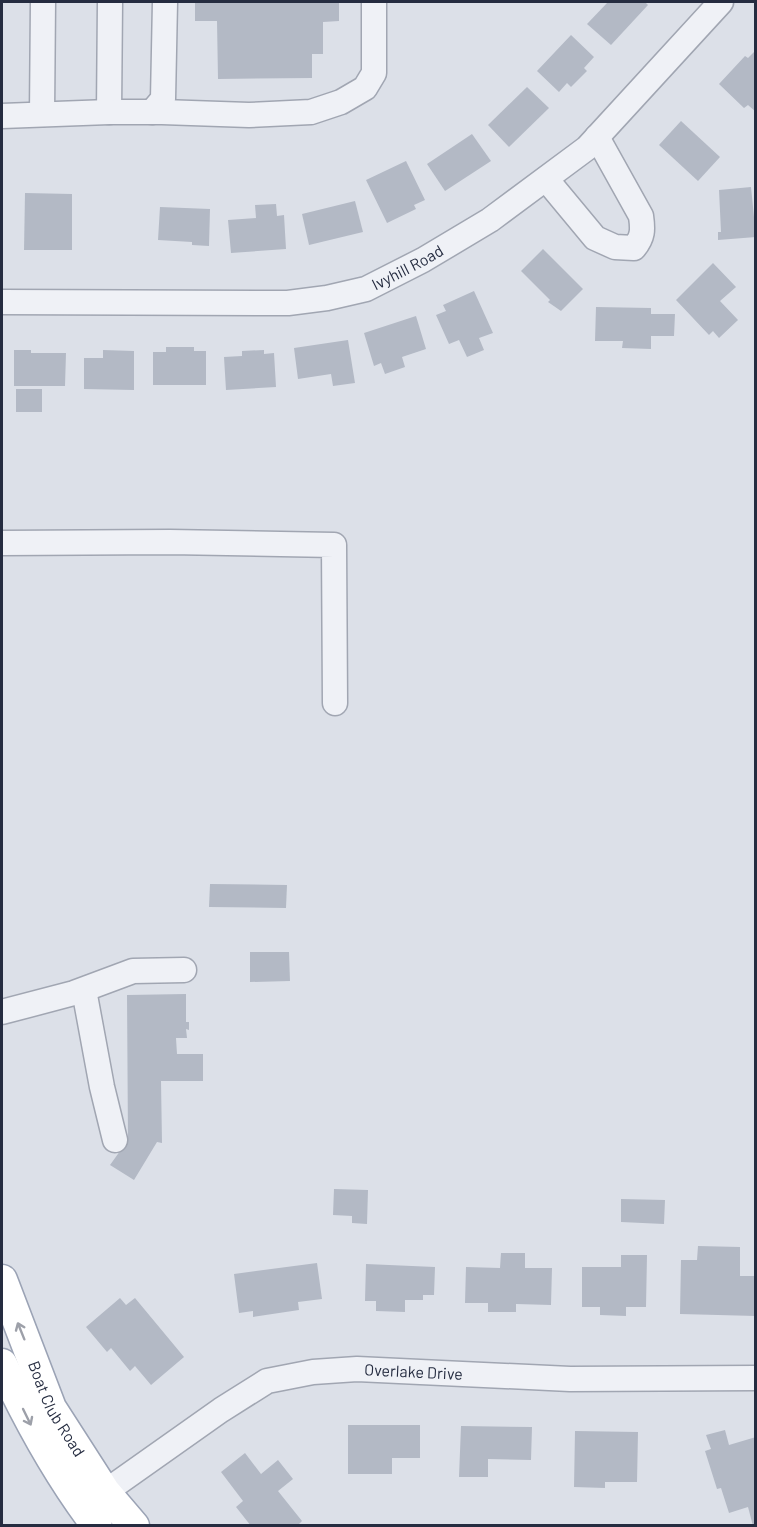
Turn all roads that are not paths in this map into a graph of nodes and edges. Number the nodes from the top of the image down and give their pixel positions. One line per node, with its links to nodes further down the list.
1 (43, 2): 8 (street)
2 (110, 2): 6 (street)
3 (165, 2): 7 (street)
4 (374, 2): 7 (street)
5 (721, 2): 10 (street, Ivyhill Road)
6 (109, 112): 7 (street); 8 (street)
7 (152, 112)
8 (42, 114): 9 (street)
9 (2, 116)
10 (597, 137): 11 (street, Ivyhill Road); 11 (street)
11 (546, 179): 12 (street, Ivyhill Road)
12 (2, 302)
13 (2, 543): 14 (street)
14 (334, 703)
15 (184, 970): 16 (street)
16 (84, 990): 17 (street); 18 (street)
17 (2, 1012)
18 (115, 1140)
19 (2, 1280): 22 (main road, Boat Club Road, one-way to 19)
20 (2, 1364): 23 (main road, Boat Club Road, one-way to 23)
21 (756, 1378): 22 (street, Overlake Drive)
22 (105, 1492): 24 (main road, Boat Club Road)
23 (97, 1526)
24 (134, 1526)

